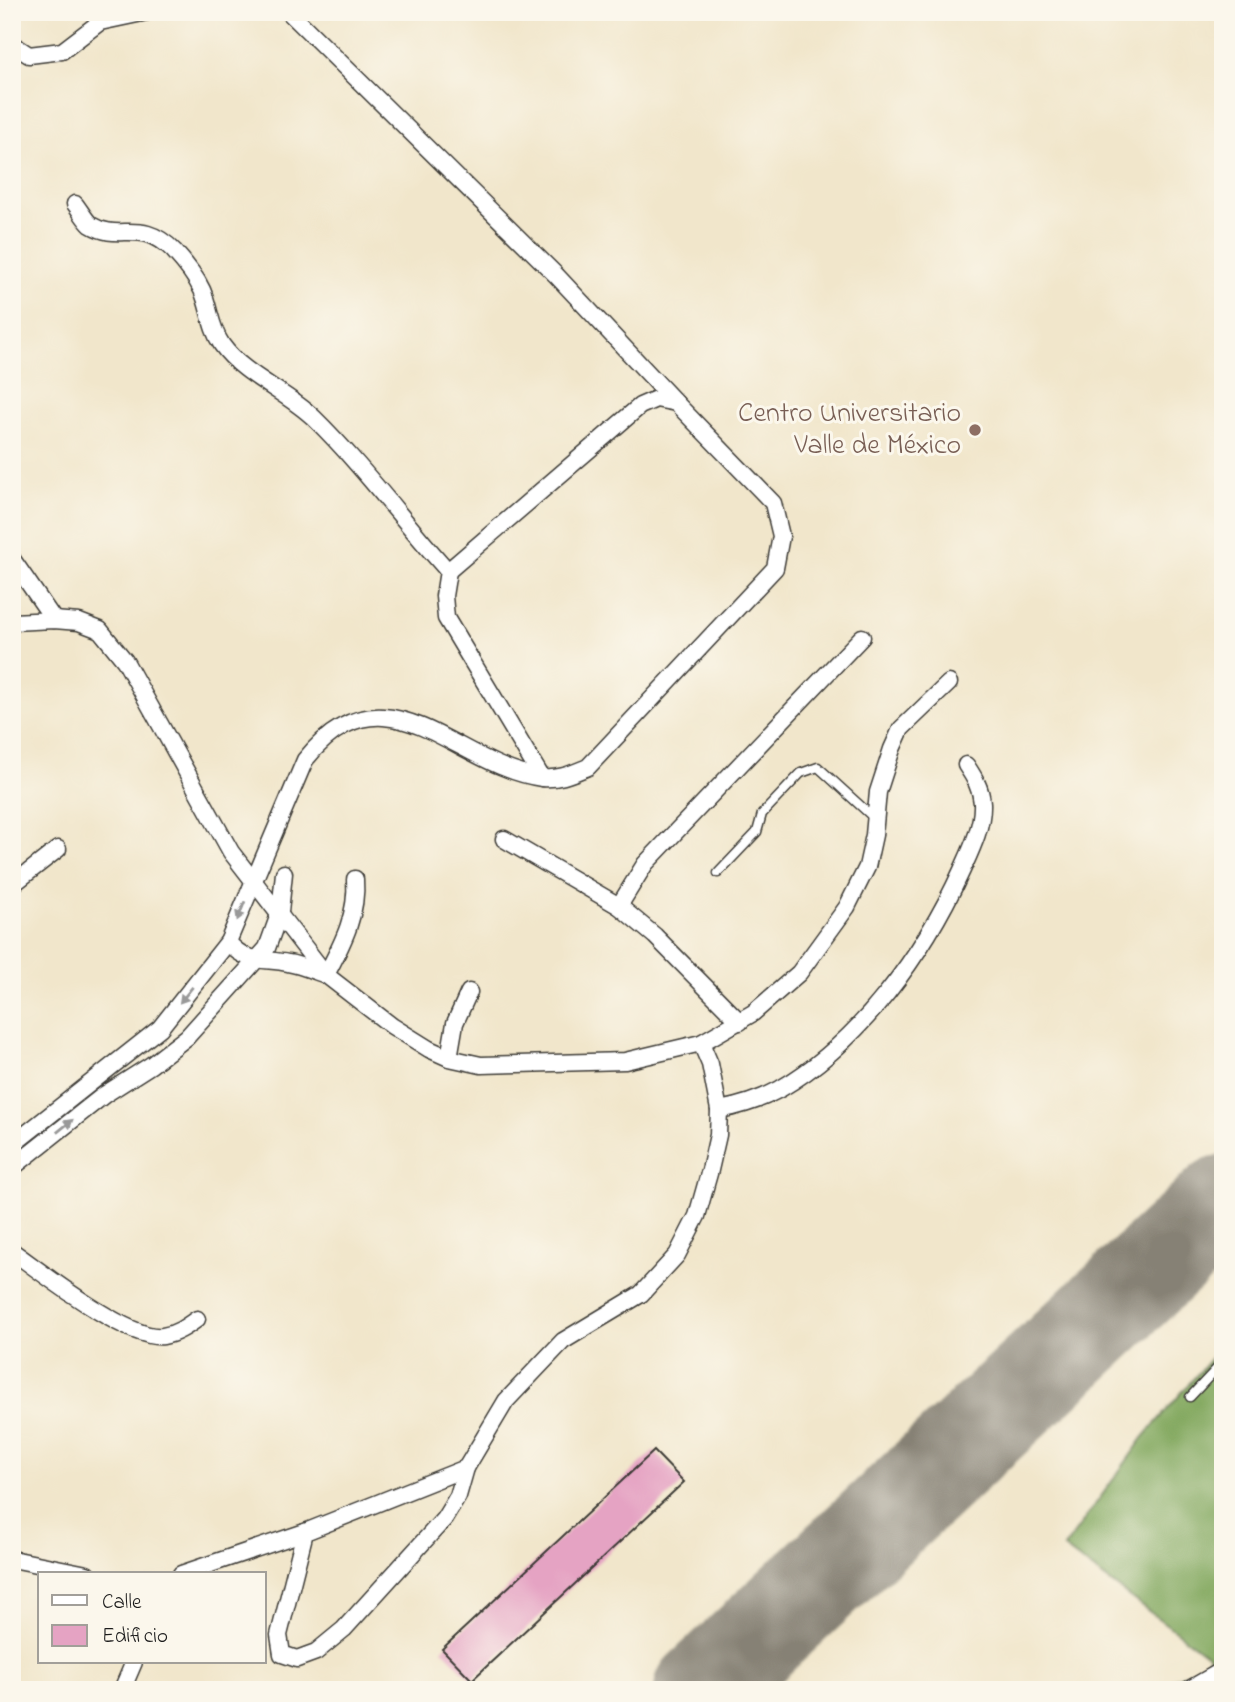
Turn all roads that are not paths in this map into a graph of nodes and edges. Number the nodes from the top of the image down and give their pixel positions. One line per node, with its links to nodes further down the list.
1 (146, 12): 3 (street)
2 (289, 12): 5 (street)
3 (12, 44)
4 (75, 204): 7 (street)
5 (676, 403): 7 (street); 13 (street)
6 (12, 559): 8 (street)
7 (448, 571): 13 (street)
8 (54, 620): 9 (street); 20 (street)
9 (12, 622)
10 (862, 637): 22 (street)
11 (949, 683): 14 (street)
12 (966, 765): 31 (street)
13 (542, 778): 20 (street)
14 (875, 819): 18 (lane); 28 (street)
15 (504, 839): 22 (street)
16 (58, 849): 21 (street)
17 (284, 873): 23 (street)
18 (718, 873)
19 (355, 879): 26 (street)
20 (253, 880): 23 (street); 24 (street, one-way to 24)
21 (12, 885)
22 (619, 906): 28 (street)
23 (280, 912): 25 (street); 26 (street)
24 (228, 942): 25 (street); 32 (street, one-way to 32)
25 (254, 961): 26 (street); 33 (street, one-way to 25)
26 (326, 975): 30 (street)
27 (469, 992): 30 (street)
28 (740, 1022): 29 (street)
29 (701, 1043): 30 (street); 31 (street)
30 (449, 1058)
31 (719, 1110): 38 (street)
32 (12, 1145)
33 (12, 1168)
34 (12, 1251): 35 (street)
35 (197, 1320)
36 (1223, 1362): 37 (lane)
37 (1190, 1397)
38 (466, 1468): 39 (street); 39 (street)
39 (305, 1532): 42 (street)
40 (12, 1559): 41 (street)
41 (77, 1572)
42 (187, 1572)
43 (133, 1664): 45 (street)
44 (1223, 1670): 46 (street)
45 (122, 1690)
46 (1188, 1690)

